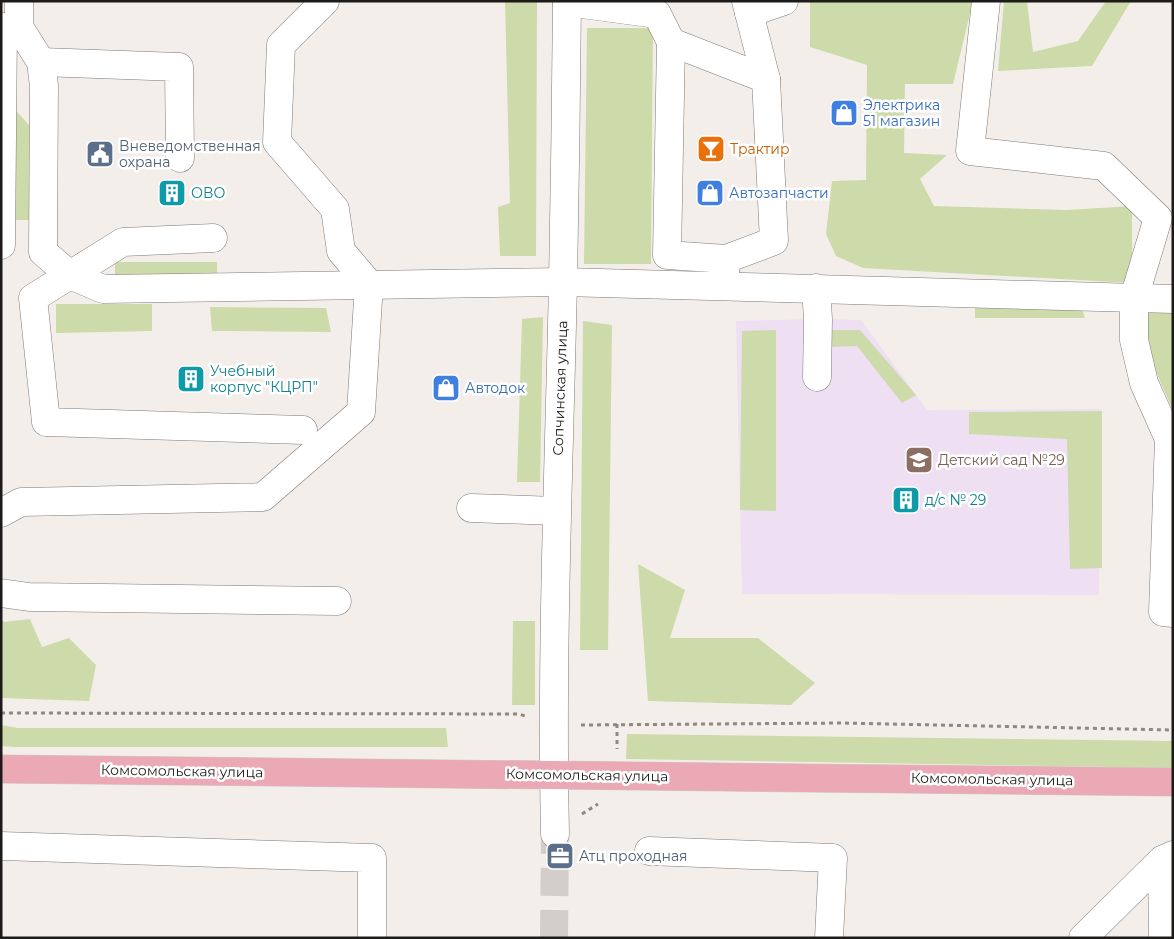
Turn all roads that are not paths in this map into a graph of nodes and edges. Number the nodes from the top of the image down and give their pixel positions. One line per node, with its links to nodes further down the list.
1 (325, 1): 19 (street)
2 (567, 1): 6 (street); 18 (street, Сопчинская улица)
3 (784, 1): 5 (street)
4 (986, 1): 22 (street)
5 (747, 7): 10 (street)
6 (665, 8): 8 (street)
7 (11, 21): 9 (street); 13 (street)
8 (671, 42): 10 (street); 16 (street)
9 (41, 62): 11 (street); 15 (street)
10 (766, 79): 16 (street)
11 (180, 158)
12 (213, 238): 17 (street)
13 (1, 245)
14 (1, 252): 15 (street)
15 (43, 252): 17 (street)
16 (726, 259): 20 (street)
17 (70, 275): 19 (street); 25 (street)
18 (563, 282): 19 (street); 20 (street); 28 (street, Сопчинская улица)
19 (370, 284): 29 (street)
20 (724, 286): 21 (street)
21 (816, 288): 22 (street); 24 (street)
22 (1134, 298): 23 (street); 26 (street)
23 (1173, 299)
24 (817, 377)
25 (302, 430)
26 (1171, 439): 32 (street)
27 (470, 508): 28 (street)
28 (556, 511): 34 (street, Сопчинская улица)
29 (1, 513)
30 (1, 593): 31 (street)
31 (337, 601)
32 (1173, 613)
33 (1, 769): 34 (main road, Комсомольская улица)
34 (554, 775): 35 (main road, Комсомольская улица); 36 (street, Сопчинская улица)
35 (1173, 782)
36 (555, 834)
37 (1, 846): 40 (street)
38 (649, 851): 41 (street)
39 (1167, 858): 42 (street); 43 (street)
40 (372, 938)
41 (829, 938)
42 (1083, 938)
43 (1163, 938)

